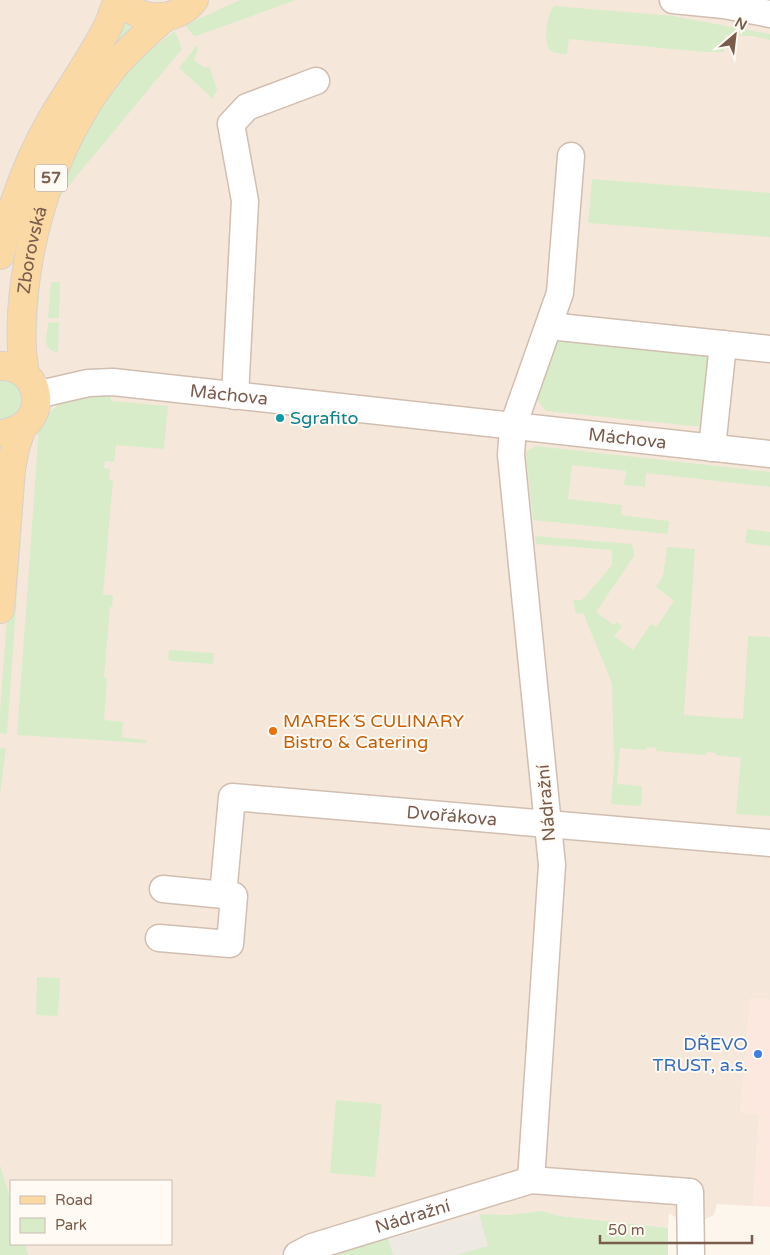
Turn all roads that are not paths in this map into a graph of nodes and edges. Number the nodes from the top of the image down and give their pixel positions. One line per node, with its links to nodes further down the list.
1 (119, 0): 5 (main road, 57); 8 (main road, Zborovská / 57)
2 (194, 0): 5 (main road, 57)
3 (673, 0): 4 (street)
4 (770, 14)
5 (165, 17): 12 (main road, Zborovská / 57)
6 (316, 81): 13 (street)
7 (571, 156): 9 (street)
8 (0, 255)
9 (549, 326): 10 (street); 14 (street)
10 (723, 344): 11 (street); 16 (street)
11 (770, 349)
12 (20, 378): 13 (street, Máchova); 15 (main road, 57)
13 (235, 396): 14 (street, Máchova)
14 (513, 426): 16 (street, Máchova); 19 (street, Nádražní)
15 (11, 430): 18 (main road, 57)
16 (712, 448): 17 (street, Máchova)
17 (770, 454)
18 (0, 609)
19 (548, 824): 20 (street, Dvořákova); 22 (street, Dvořákova); 24 (street, Nádražní)
20 (770, 843)
21 (163, 889): 22 (street)
22 (223, 895): 23 (street)
23 (158, 938)
24 (531, 1180): 25 (street, Nádražní); 26 (street, Nádražní)
25 (297, 1255)
26 (690, 1255)

